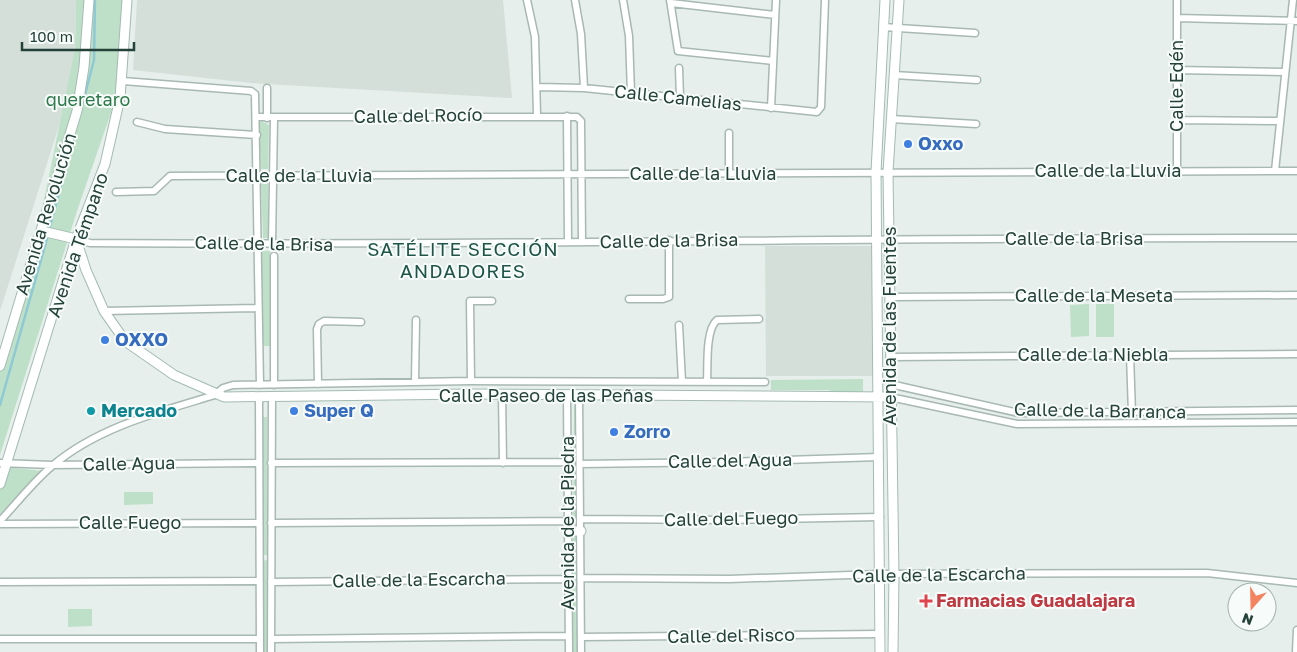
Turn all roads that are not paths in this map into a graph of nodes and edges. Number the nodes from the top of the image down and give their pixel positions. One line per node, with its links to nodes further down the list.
1 (89, 0): 54 (main road, Avenida Revolución)
2 (127, 0): 25 (main road, Avenida Témpano)
3 (527, 0): 26 (street)
4 (575, 0): 28 (street)
5 (623, 0): 29 (street)
6 (776, 0): 13 (street)
7 (825, 0): 31 (street, Calle Camelias)
8 (885, 0): 16 (main road, Avenida de las Fuentes)
9 (899, 0): 17 (main road, Avenida de las Fuentes)
10 (1177, 0): 14 (street, Calle Edén)
11 (1293, 0): 15 (street)
12 (671, 2): 13 (street); 19 (street)
13 (775, 15): 19 (street)
14 (1177, 18): 15 (street); 21 (street, Calle Edén)
15 (1294, 21): 22 (street)
16 (883, 27): 17 (street); 46 (main road, Avenida de las Fuentes)
17 (897, 28): 18 (street); 23 (main road, Avenida de las Fuentes)
18 (974, 33)
19 (773, 61): 31 (street)
20 (679, 68): 30 (street)
21 (1177, 70): 22 (street); 37 (street, Calle Edén)
22 (1285, 72): 38 (street)
23 (894, 75): 24 (street); 36 (main road, Avenida de las Fuentes)
24 (976, 80)
25 (122, 81): 34 (street); 56 (main road, Avenida Témpano)
26 (537, 87): 28 (street, Calle Camelias); 32 (street)
27 (267, 88): 35 (street)
28 (584, 88): 29 (street, Calle Camelias)
29 (631, 93): 30 (street, Calle Camelias)
30 (680, 98): 31 (street, Calle Camelias)
31 (771, 108)
32 (537, 115): 33 (street, Calle del Rocío); 35 (street, Calle del Rocío)
33 (567, 116): 48 (street); 49 (street, Calle del Rocío)
34 (256, 117): 35 (street, Calle del Rocío); 42 (street)
35 (270, 118): 52 (street)
36 (892, 119): 40 (street); 47 (main road, Avenida de las Fuentes)
37 (1177, 120): 38 (street); 43 (street, Calle Edén)
38 (1280, 121): 44 (street)
39 (137, 122): 42 (street)
40 (976, 124)
41 (729, 132): 50 (street)
42 (257, 135): 51 (street)
43 (1177, 171): 44 (street, Calle de la Lluvia); 47 (street, Calle de la Lluvia)
44 (1275, 171): 45 (street, Calle de la Lluvia)
45 (1297, 171)
46 (876, 172): 47 (street, Calle de la Lluvia); 50 (street, Calle de la Lluvia); 57 (main road, Avenida de las Fuentes)
47 (888, 172): 58 (main road, Avenida de las Fuentes)
48 (567, 174): 49 (street, Calle de la Lluvia); 52 (street, Calle de la Lluvia); 60 (street)
49 (581, 174): 50 (street, Calle de la Lluvia); 61 (street)
50 (729, 174)
51 (257, 176): 52 (street, Calle de la Lluvia); 53 (street, Calle de la Lluvia); 62 (street)
52 (274, 176): 63 (street)
53 (116, 192)
54 (45, 231): 56 (main road, Calle de la Brisa); 78 (main road, Avenida Revolución)
55 (1297, 238): 58 (street, Calle de la Brisa)
56 (76, 239): 62 (street, Calle de la Brisa); 70 (main road, Calle Paseo de las Peñas); 102 (main road, Avenida Témpano)
57 (878, 239): 58 (street, Calle de la Brisa); 59 (street, Calle de la Brisa); 84 (main road, Avenida de las Fuentes)
58 (890, 239): 66 (main road, Avenida de las Fuentes)
59 (669, 240): 61 (street, Calle de la Brisa); 67 (street)
60 (568, 242): 61 (street, Calle de la Brisa); 63 (street, Calle de la Brisa)
61 (582, 242)
62 (258, 244): 63 (street, Calle de la Brisa); 69 (street)
63 (272, 244)
64 (274, 256): 88 (street)
65 (1297, 295): 66 (street, Calle de la Meseta)
66 (890, 297): 77 (main road, Avenida de las Fuentes)
67 (630, 299)
68 (492, 301): 79 (street)
69 (258, 308): 70 (street); 87 (street)
70 (104, 311): 90 (main road, Calle Paseo de las Peñas)
71 (416, 320): 80 (street)
72 (759, 320): 82 (street)
73 (361, 322): 85 (street)
74 (679, 325): 81 (street)
75 (1130, 354): 76 (street, Calle de la Niebla); 77 (street, Calle de la Niebla); 98 (street)
76 (1297, 354)
77 (890, 356): 86 (main road, Avenida de las Fuentes)
78 (0, 366)
79 (471, 381): 80 (street, Calle Paseo de las Peñas); 81 (street, Calle Paseo de las Peñas)
80 (416, 382): 85 (street, Calle Paseo de las Peñas)
81 (682, 382): 82 (street, Calle Paseo de las Peñas)
82 (707, 382): 83 (street, Calle Paseo de las Peñas)
83 (765, 382)
84 (877, 383): 86 (main road, Calle de la Barranca); 95 (main road, Avenida de las Fuentes)
85 (318, 384): 88 (street, Calle Paseo de las Peñas)
86 (890, 384): 96 (main road, Avenida de las Fuentes); 98 (street, Calle de la Barranca)
87 (260, 385): 88 (street, Calle Paseo de las Peñas); 90 (street, Calle Paseo de las Peñas)
88 (274, 385)
89 (502, 394): 91 (main road, Calle Paseo de las Peñas); 94 (main road, Calle Paseo de las Peñas); 103 (street)
90 (216, 395): 93 (main road, Calle Paseo de las Peñas); 107 (street)
91 (567, 395): 92 (main road, Calle Paseo de las Peñas); 101 (street, Avenida de la Piedra)
92 (579, 395): 95 (main road, Calle Paseo de las Peñas); 106 (street, Avenida de la Piedra)
93 (258, 396): 94 (main road, Calle Paseo de las Peñas); 104 (street)
94 (272, 396): 105 (street)
95 (877, 397): 96 (main road, Calle de la Barranca); 100 (main road, Avenida de las Fuentes)
96 (890, 397): 99 (street, Calle de la Barranca); 120 (main road, Avenida de las Fuentes)
97 (1297, 410): 98 (street, Calle de la Barranca)
98 (1132, 414)
99 (1297, 422)
100 (879, 457): 106 (street, Calle del Agua); 109 (main road, Avenida de las Fuentes)
101 (567, 462): 103 (street); 113 (street, Avenida de la Piedra)
102 (3, 463): 107 (street, Calle Agua); 108 (main road, Avenida Témpano)
103 (503, 463): 105 (street)
104 (258, 464): 107 (street, Calle Agua); 114 (street)
105 (271, 464): 112 (street)
106 (580, 464): 110 (street, Avenida de la Piedra)
107 (52, 465): 111 (street)
108 (0, 484)
109 (880, 517): 110 (street, Calle del Fuego); 119 (main road, Avenida de las Fuentes)
110 (581, 520): 116 (street, Avenida de la Piedra)
111 (0, 522): 114 (street, Calle Fuego)
112 (270, 522): 113 (street); 117 (street)
113 (568, 522): 115 (street, Avenida de la Piedra)
114 (259, 523): 118 (street)
115 (568, 531): 116 (main road); 122 (street, Avenida de la Piedra)
116 (581, 531): 121 (street, Avenida de la Piedra)
117 (270, 558): 118 (street); 125 (street)
118 (259, 559): 123 (street)
119 (880, 574): 120 (street, Calle de la Escarcha); 121 (street, Calle de la Escarcha); 128 (main road, Avenida de las Fuentes)
120 (894, 575): 126 (street, Calle de la Escarcha); 139 (main road, Avenida de las Fuentes)
121 (581, 578): 130 (street, Avenida de la Piedra)
122 (568, 579): 125 (street, Calle de la Escarcha); 129 (street, Avenida de la Piedra)
123 (258, 581): 124 (street); 132 (street)
124 (0, 582)
125 (270, 582): 133 (street)
126 (1297, 583)
127 (1297, 630): 140 (street)
128 (880, 634): 130 (street, Calle del Risco); 138 (main road, Avenida de las Fuentes)
129 (568, 636): 133 (street); 136 (street, Avenida de la Piedra)
130 (581, 637): 137 (street, Avenida de la Piedra)
131 (0, 639): 132 (street)
132 (260, 639): 134 (street)
133 (271, 639): 135 (street)
134 (260, 652)
135 (271, 652)
136 (569, 652)
137 (581, 652)
138 (880, 652)
139 (893, 652)
140 (1296, 652)

